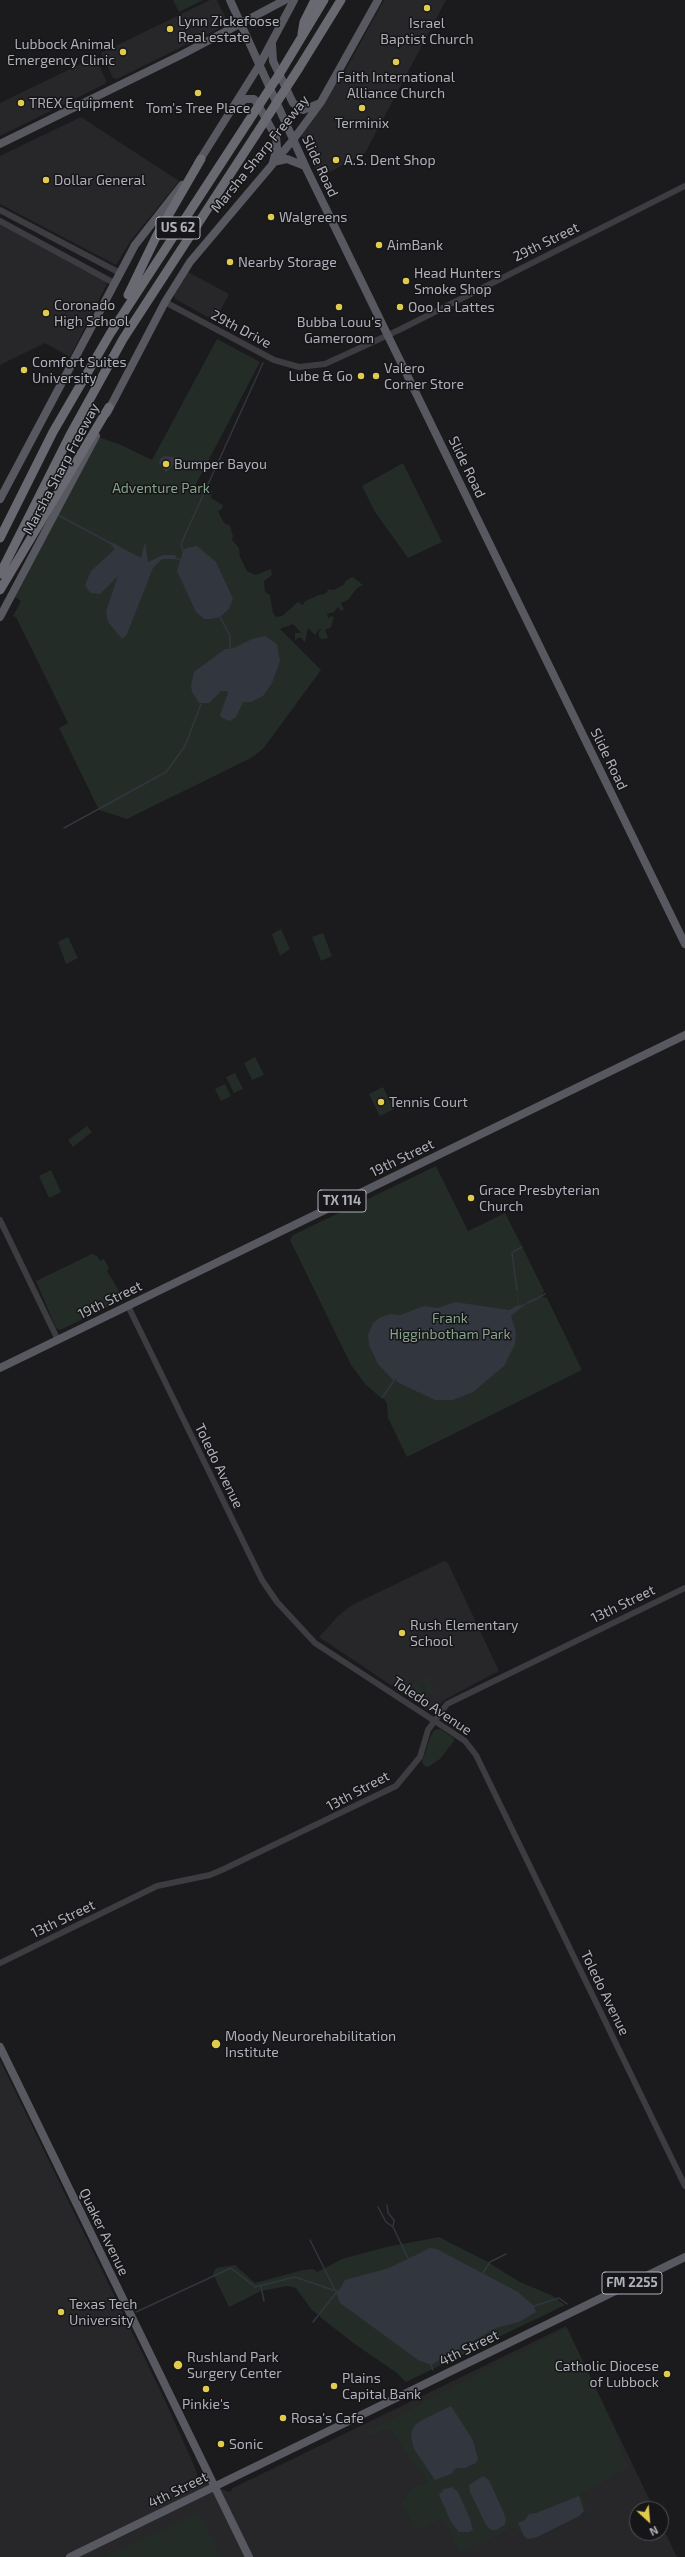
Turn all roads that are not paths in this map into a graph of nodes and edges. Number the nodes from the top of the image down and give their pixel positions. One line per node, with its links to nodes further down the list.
1 (230, 0): 8 (main road, Slide Road)
2 (285, 0): 8 (main road)
3 (294, 0): 10 (main road)
4 (315, 0): 9 (highway)
5 (324, 0): 9 (highway, Marsha Sharp Freeway / US 62)
6 (341, 0): 33 (highway, Marsha Sharp Freeway / US 62, bridge)
7 (378, 0): 12 (main road, Marsha Sharp Freeway)
8 (241, 24): 11 (main road, Slide Road); 15 (main road)
9 (301, 40): 27 (highway, Marsha Sharp Freeway / US 62, bridge)
10 (272, 41): 11 (main road); 12 (main road)
11 (260, 64): 13 (main road); 14 (main road, Slide Road)
12 (321, 102): 14 (main road, Marsha Sharp Freeway)
13 (233, 109): 16 (main road); 17 (main road)
14 (293, 140): 17 (main road, Marsha Sharp Freeway); 18 (main road, Slide Road)
15 (0, 144)
16 (201, 159): 24 (main road); 27 (highway)
17 (273, 162): 18 (main road); 26 (main road, Marsha Sharp Freeway)
18 (305, 166): 28 (main road, Slide Road)
19 (685, 186): 28 (street, 29th Street)
20 (0, 210): 22 (street)
21 (0, 220): 23 (street)
22 (75, 249): 23 (street); 24 (street)
23 (70, 258): 25 (street)
24 (120, 273): 25 (main road)
25 (114, 283): 31 (main road)
26 (165, 302): 29 (street, 29th Drive); 30 (main road, Marsha Sharp Freeway)
27 (110, 334): 32 (highway, Marsha Sharp Freeway / US 62)
28 (388, 335): 29 (street, 29th Street); 36 (main road, Slide Road)
29 (309, 367)
30 (110, 407): 34 (highway); 35 (main road, Marsha Sharp Freeway)
31 (0, 499)
32 (0, 538)
33 (0, 574)
34 (0, 590)
35 (0, 617)
36 (685, 944)
37 (685, 1035): 39 (main road, 19th Street / TX 114)
38 (0, 1220): 40 (street)
39 (128, 1306): 40 (main road, 19th Street / TX 114); 43 (street, Toledo Avenue)
40 (58, 1340): 41 (main road, 19th Street / TX 114)
41 (0, 1368)
42 (685, 1588): 43 (street, 13th Street)
43 (434, 1720): 44 (street, 13th Street); 46 (street, Toledo Avenue)
44 (0, 1962)
45 (0, 2046): 48 (main road, Quaker Avenue)
46 (685, 2186)
47 (685, 2257): 48 (main road, 4th Street / FM 2255)
48 (214, 2487): 49 (main road, 4th Street / FM 2255); 50 (main road, Quaker Avenue)
49 (70, 2557)
50 (249, 2557)

